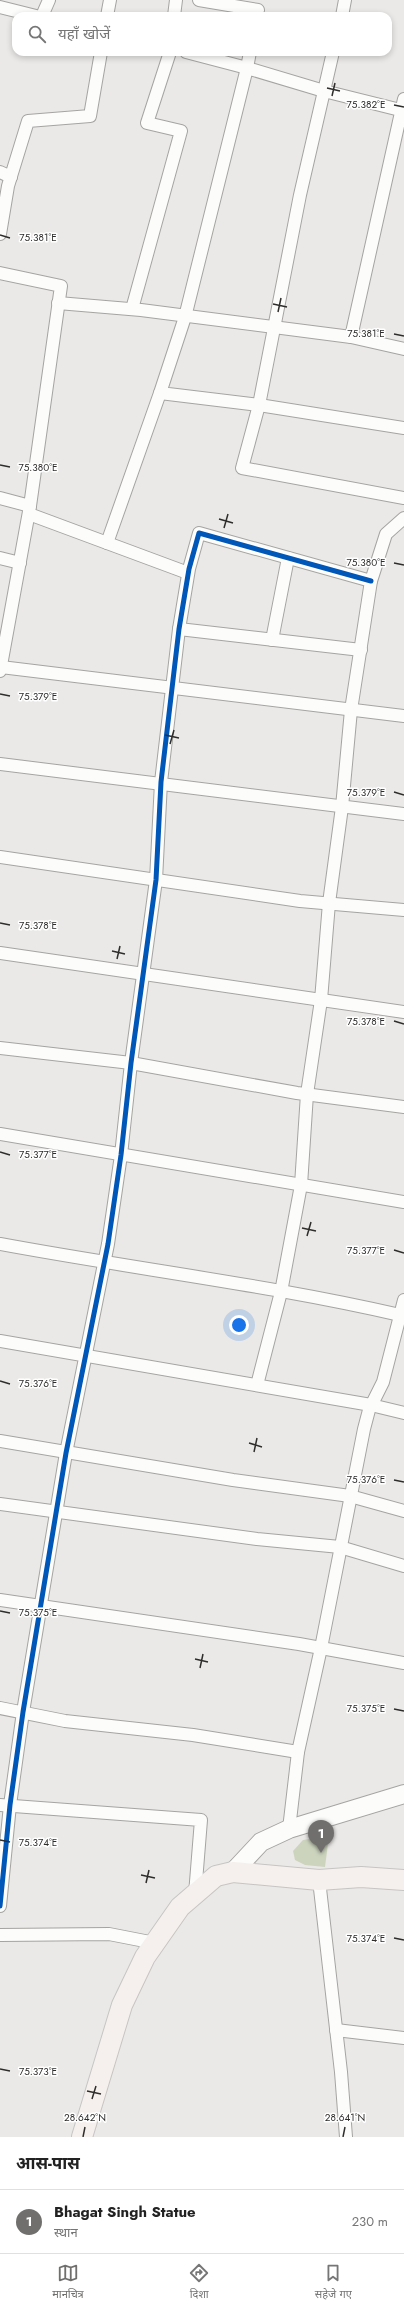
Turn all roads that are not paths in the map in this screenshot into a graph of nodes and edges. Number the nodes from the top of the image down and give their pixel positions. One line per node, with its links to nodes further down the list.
1 (49, 0): 9 (street)
2 (110, 0): 10 (street)
3 (176, 0): 11 (street)
4 (199, 0): 7 (street)
5 (345, 0): 12 (street)
6 (0, 7): 8 (street)
7 (259, 9)
8 (20, 12)
9 (44, 12)
10 (108, 12)
11 (174, 12)
12 (343, 12)
13 (100, 56): 21 (street)
14 (169, 56): 25 (street)
15 (201, 56): 18 (street)
16 (249, 56): 18 (street)
17 (332, 56): 19 (street)
18 (247, 68): 19 (street); 26 (street)
19 (324, 91): 20 (street); 27 (street)
20 (403, 107): 28 (street)
21 (6, 175): 22 (street)
22 (0, 234)
23 (0, 273): 24 (street)
24 (58, 303): 25 (street); 35 (street)
25 (132, 309): 26 (street)
26 (185, 317): 27 (street); 30 (street)
27 (275, 328): 28 (street); 31 (street)
28 (351, 337): 29 (street)
29 (404, 350)
30 (160, 393): 31 (street); 37 (street)
31 (259, 405): 32 (street); 34 (street)
32 (404, 428)
33 (0, 498): 35 (street)
34 (404, 498)
35 (30, 510): 37 (street); 40 (street)
36 (404, 518): 42 (street)
37 (107, 543): 41 (street)
38 (0, 558): 40 (street)
39 (288, 558): 41 (street); 42 (street); 45 (street)
40 (20, 563): 44 (street)
41 (188, 573): 43 (street)
42 (371, 581): 46 (street)
43 (179, 629): 45 (street); 48 (street)
44 (3, 639): 47 (street)
45 (272, 640): 46 (street)
46 (361, 650): 49 (street)
47 (0, 669): 48 (street)
48 (172, 687): 49 (street); 52 (street)
49 (351, 710): 50 (street); 53 (street)
50 (404, 716)
51 (0, 764): 52 (street)
52 (161, 782): 53 (street); 56 (street)
53 (342, 808): 54 (street); 57 (street)
54 (404, 814)
55 (0, 857): 56 (street)
56 (156, 880): 57 (street); 60 (street)
57 (329, 903): 58 (street); 61 (street)
58 (404, 910)
59 (0, 953): 60 (street)
60 (142, 973): 61 (street); 64 (street)
61 (321, 1000): 62 (street); 65 (street)
62 (404, 1012)
63 (0, 1048): 64 (street)
64 (131, 1063): 65 (street); 68 (street)
65 (307, 1094): 66 (street); 69 (street)
66 (404, 1107)
67 (0, 1134): 68 (street)
68 (121, 1155): 69 (street); 72 (street)
69 (301, 1185): 70 (street); 73 (street)
70 (404, 1202)
71 (0, 1244): 72 (street)
72 (104, 1264): 73 (street); 77 (street)
73 (281, 1292): 75 (street); 78 (street)
74 (404, 1300): 75 (street)
75 (402, 1316): 79 (street)
76 (0, 1341): 77 (street)
77 (85, 1357): 78 (street); 82 (street)
78 (257, 1385): 79 (street)
79 (371, 1404): 80 (street); 83 (street)
80 (404, 1413)
81 (0, 1442): 82 (street)
82 (66, 1453): 83 (street); 86 (street)
83 (350, 1496): 85 (street); 87 (street)
84 (0, 1504): 86 (street)
85 (404, 1511)
86 (56, 1512): 87 (street); 90 (street)
87 (340, 1547): 88 (street); 91 (street)
88 (404, 1566)
89 (0, 1600): 90 (street)
90 (41, 1606): 91 (street); 94 (street)
91 (321, 1648): 92 (street); 95 (street)
92 (404, 1663)
93 (0, 1708): 94 (street)
94 (24, 1712): 95 (street); 97 (street)
95 (298, 1752): 98 (street)
96 (404, 1794): 98 (street)
97 (5, 1805): 102 (street); 103 (street)
98 (289, 1829): 99 (street)
99 (233, 1872): 100 (main road); 102 (main road)
100 (320, 1880): 101 (main road); 106 (street)
101 (404, 1880)
102 (195, 1894): 105 (main road)
103 (0, 1906)
104 (0, 1935): 105 (street)
105 (155, 1943): 108 (main road)
106 (336, 2030): 107 (street); 109 (street)
107 (404, 2038)
108 (82, 2137)
109 (346, 2137)

